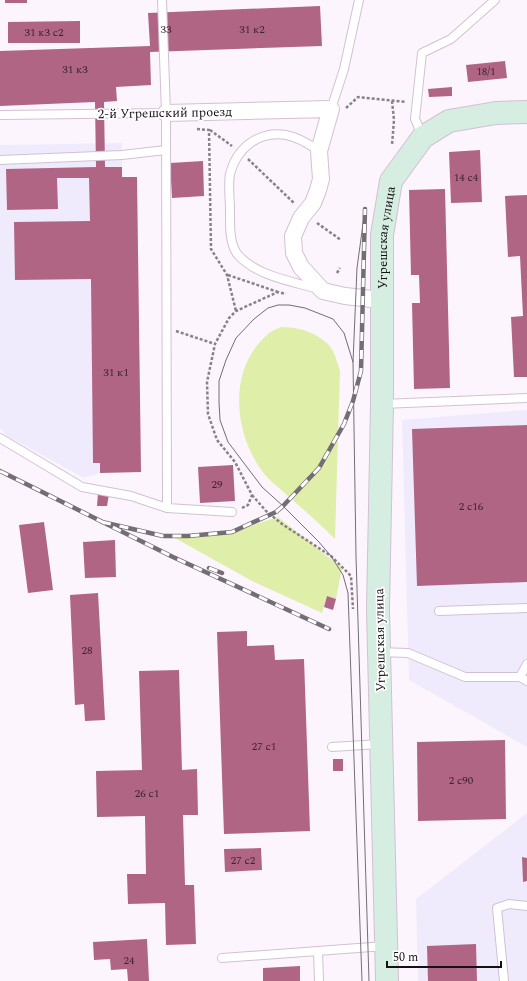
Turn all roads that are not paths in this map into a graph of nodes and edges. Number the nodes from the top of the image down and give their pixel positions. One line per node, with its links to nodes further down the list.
1 (162, 0): 6 (lane)
2 (359, 0): 4 (lane)
3 (495, 0): 8 (lane)
4 (337, 109): 6 (street, 2-й Угрешский проезд); 10 (street)
5 (527, 112): 8 (street)
6 (166, 113): 7 (lane, 2-й Угрешский проезд); 9 (lane)
7 (0, 115)
8 (423, 137): 13 (street, Угрешская улица)
9 (166, 150): 11 (lane); 17 (lane)
10 (319, 151): 12 (street); 12 (lane)
11 (0, 160)
12 (323, 291): 13 (street, Угрешская улица)
13 (381, 300): 15 (street, Угрешская улица)
14 (527, 398): 15 (lane)
15 (382, 404): 21 (street, Угрешская улица)
16 (0, 438): 17 (lane)
17 (167, 508): 18 (lane)
18 (232, 512)
19 (527, 608): 20 (lane)
20 (439, 611)
21 (378, 652): 23 (lane); 24 (street, Угрешская улица)
22 (527, 664): 23 (lane)
23 (523, 679)
24 (380, 744): 25 (lane); 27 (street, Угрешская улица)
25 (332, 747)
26 (527, 906): 32 (lane)
27 (386, 946): 28 (lane); 31 (street, Угрешская улица)
28 (318, 951): 29 (lane); 30 (lane)
29 (222, 958)
30 (319, 981)
31 (387, 981)
32 (504, 981)

